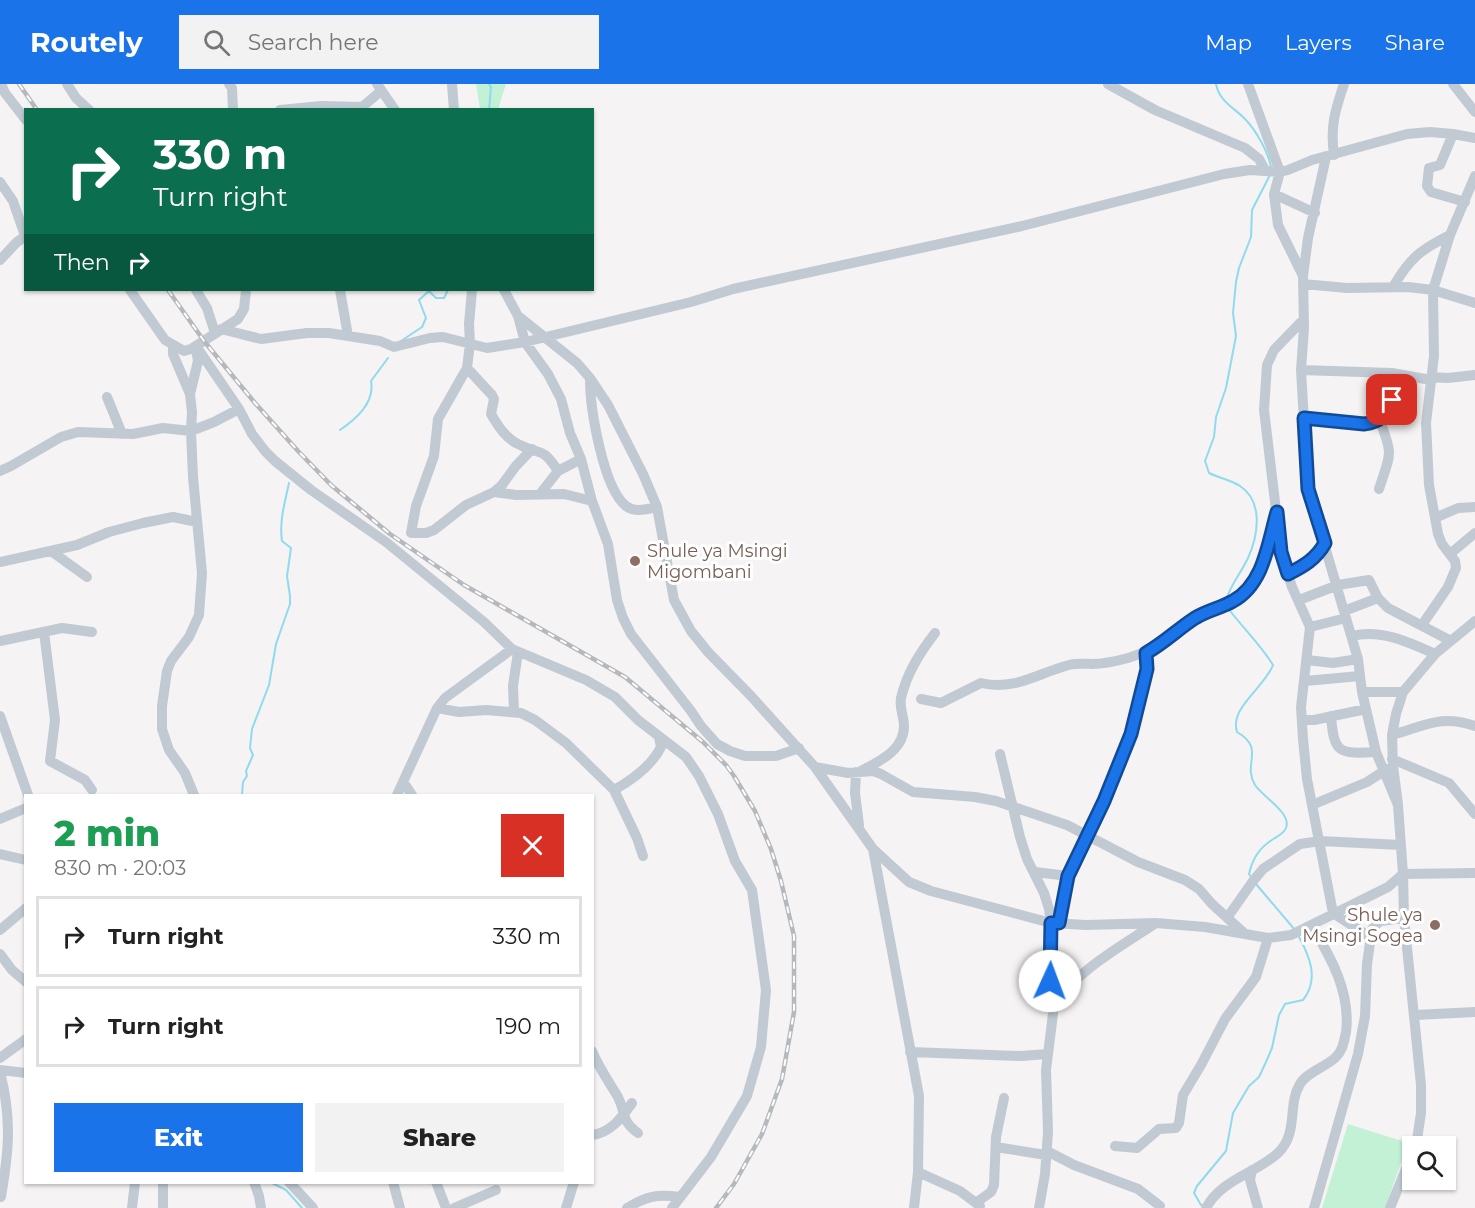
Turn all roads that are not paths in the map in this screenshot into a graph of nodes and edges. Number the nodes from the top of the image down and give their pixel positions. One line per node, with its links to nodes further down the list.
1 (0, 84): 17 (street)
2 (68, 84): 10 (street)
3 (229, 84): 11 (street)
4 (453, 84): 15 (street)
5 (1108, 84): 21 (street)
6 (1248, 84): 22 (street)
7 (1344, 84): 20 (street)
8 (1453, 84): 16 (street)
9 (379, 87): 13 (street); 14 (street)
10 (86, 108)
11 (233, 108)
12 (300, 108): 13 (street)
13 (362, 108)
14 (394, 108)
15 (454, 108)
16 (1475, 111)
17 (24, 117)
18 (1453, 134): 19 (street); 20 (street); 26 (street)
19 (1475, 138)
20 (1330, 156): 22 (street); 27 (street)
21 (1265, 170): 22 (street); 46 (street)
22 (1280, 172): 25 (street)
23 (1475, 176): 26 (street)
24 (0, 182): 28 (street)
25 (1274, 194): 27 (street); 32 (street)
26 (1465, 201): 29 (street)
27 (1315, 213): 32 (street)
28 (24, 233)
29 (1450, 235): 33 (street); 34 (street)
30 (24, 237): 31 (street)
31 (1, 256)
32 (1303, 280): 33 (street); 43 (street)
33 (1393, 287): 34 (street)
34 (1433, 290): 41 (street); 56 (street)
35 (132, 291): 49 (street)
36 (197, 291): 44 (street)
37 (246, 291): 44 (street)
38 (340, 291): 45 (street)
39 (472, 291): 48 (street)
40 (505, 291): 42 (street)
41 (1475, 303)
42 (518, 316): 46 (street); 47 (street)
43 (1304, 319): 52 (street); 74 (street)
44 (218, 331): 45 (street); 50 (street)
45 (348, 336): 48 (street)
46 (544, 337): 47 (street); 55 (street)
47 (525, 342): 48 (street); 65 (street)
48 (470, 344): 51 (street)
49 (173, 346): 50 (street); 57 (street)
50 (196, 346): 57 (street); 59 (street)
51 (467, 368): 64 (street); 69 (street)
52 (1301, 370): 53 (street); 60 (street)
53 (1392, 373): 56 (street); 61 (street)
54 (1475, 375): 56 (street)
55 (590, 378): 72 (street); 72 (street)
56 (1432, 378): 75 (street)
57 (190, 394): 62 (street)
58 (107, 398): 63 (street)
59 (239, 409): 62 (street); 97 (street)
60 (1304, 418): 61 (street); 78 (street)
61 (1380, 420): 68 (street)
62 (190, 431): 63 (street); 76 (street)
63 (122, 434): 66 (street)
64 (532, 449): 67 (street); 69 (street)
65 (581, 459): 67 (street); 71 (street)
66 (0, 471)
67 (558, 471): 70 (street)
68 (1379, 489)
69 (494, 492): 70 (street)
70 (540, 494): 71 (street)
71 (592, 501): 116 (street)
72 (657, 507): 116 (street)
73 (1475, 507): 75 (street)
74 (1277, 512): 82 (street); 98 (street)
75 (1435, 518): 80 (street)
76 (197, 522): 79 (street); 126 (street)
77 (1475, 533): 80 (street)
78 (1325, 543): 82 (street); 84 (street)
79 (51, 551): 81 (street); 83 (street)
80 (1450, 554): 89 (street)
81 (0, 562)
82 (1288, 574): 86 (street)
83 (87, 577)
84 (1338, 585): 85 (street); 86 (street); 87 (street)
85 (1378, 598): 87 (street); 89 (street)
86 (1299, 600): 90 (street)
87 (1345, 614): 90 (street); 94 (street)
88 (1475, 621): 95 (street)
89 (1422, 625): 95 (street)
90 (1310, 627): 101 (street)
91 (44, 632): 92 (street); 96 (street); 123 (street)
92 (92, 632)
93 (935, 633): 121 (street)
94 (1352, 636): 99 (street); 100 (street)
95 (1451, 640): 99 (street)
96 (0, 641)
97 (515, 651): 107 (street); 109 (street); 115 (street)
98 (1146, 653): 106 (street); 135 (street)
99 (1435, 654): 105 (street)
100 (1358, 659): 101 (street); 102 (street)
101 (1307, 660): 103 (street)
102 (1360, 676): 103 (street); 104 (street)
103 (1305, 681): 112 (street)
104 (1362, 692): 105 (street); 108 (street)
105 (1403, 692): 114 (street)
106 (921, 699)
107 (437, 708): 109 (street); 122 (street)
108 (1366, 709): 111 (street); 117 (street)
109 (514, 712): 124 (street)
110 (0, 716): 125 (street)
111 (1330, 716): 112 (street); 117 (street)
112 (1302, 720): 129 (street)
113 (1475, 726): 114 (street)
114 (1392, 735): 119 (street)
115 (659, 737): 124 (street); 190 (street)
116 (800, 748): 120 (street)
117 (1376, 752): 119 (street)
118 (1000, 754): 130 (street)
119 (1389, 765): 129 (street); 132 (street); 137 (street)
120 (815, 767): 121 (street); 134 (street)
121 (858, 772): 130 (street); 134 (street)
122 (404, 783): 127 (street); 128 (street)
123 (92, 790)
124 (614, 790): 140 (street)
125 (28, 794)
126 (194, 794)
127 (398, 794)
128 (411, 794)
129 (1312, 805): 136 (street)
130 (1013, 807): 135 (street); 142 (street)
131 (24, 809): 133 (street)
132 (1475, 813)
133 (0, 819)
134 (859, 829): 138 (street)
135 (1087, 835): 145 (street); 148 (street)
136 (1320, 841): 137 (street); 147 (street); 148 (street)
137 (1401, 845): 144 (street)
138 (873, 849): 150 (street); 163 (street)
139 (0, 854): 141 (street)
140 (643, 856)
141 (24, 860)
142 (1035, 872): 145 (street); 150 (street)
143 (1475, 873): 144 (street)
144 (1403, 874): 147 (street); 149 (street)
145 (1068, 876): 150 (street)
146 (24, 911): 153 (street)
147 (1333, 913): 152 (street); 155 (street)
148 (1227, 918): 154 (street)
149 (1404, 918): 155 (street); 161 (street)
150 (1055, 923): 151 (street); 159 (street)
151 (1156, 923): 154 (street); 159 (street)
152 (1311, 925): 156 (street); 178 (street)
153 (0, 930)
154 (1246, 934): 156 (street)
155 (1370, 937): 208 (street)
156 (1268, 938): 175 (street)
157 (0, 954): 158 (street)
158 (24, 980)
159 (1052, 1007): 164 (street)
160 (1475, 1012): 161 (street)
161 (1415, 1015): 174 (street)
162 (24, 1040): 166 (street)
163 (910, 1052): 164 (street); 179 (street)
164 (1048, 1054): 177 (street)
165 (594, 1056): 171 (street)
166 (0, 1058)
167 (0, 1071): 168 (street); 189 (street)
168 (24, 1073)
169 (1004, 1098): 176 (street)
170 (632, 1103): 171 (street)
171 (623, 1115): 172 (street); 173 (street)
172 (638, 1133)
173 (594, 1135)
174 (1418, 1136)
175 (1115, 1146)
176 (996, 1147): 177 (street); 191 (street)
177 (1047, 1153): 192 (street); 205 (street)
178 (1252, 1170): 206 (street); 207 (street)
179 (918, 1172): 191 (street); 204 (street)
180 (1402, 1179): 209 (street)
181 (135, 1184): 194 (street)
182 (163, 1184): 195 (street)
183 (255, 1184): 196 (street)
184 (291, 1184): 197 (street)
185 (394, 1184): 198 (street)
186 (437, 1184): 199 (street)
187 (573, 1184): 201 (street)
188 (496, 1190): 200 (street)
189 (0, 1197): 193 (street)
190 (680, 1197): 202 (street); 203 (street)
191 (980, 1205)
192 (1160, 1206)
193 (6, 1208)
194 (132, 1208)
195 (163, 1208)
196 (261, 1208)
197 (313, 1208)
198 (400, 1208)
199 (446, 1208)
200 (454, 1208)
201 (566, 1208)
202 (627, 1208)
203 (672, 1208)
204 (914, 1208)
205 (1039, 1208)
206 (1206, 1208)
207 (1258, 1208)
208 (1314, 1208)
209 (1390, 1208)

